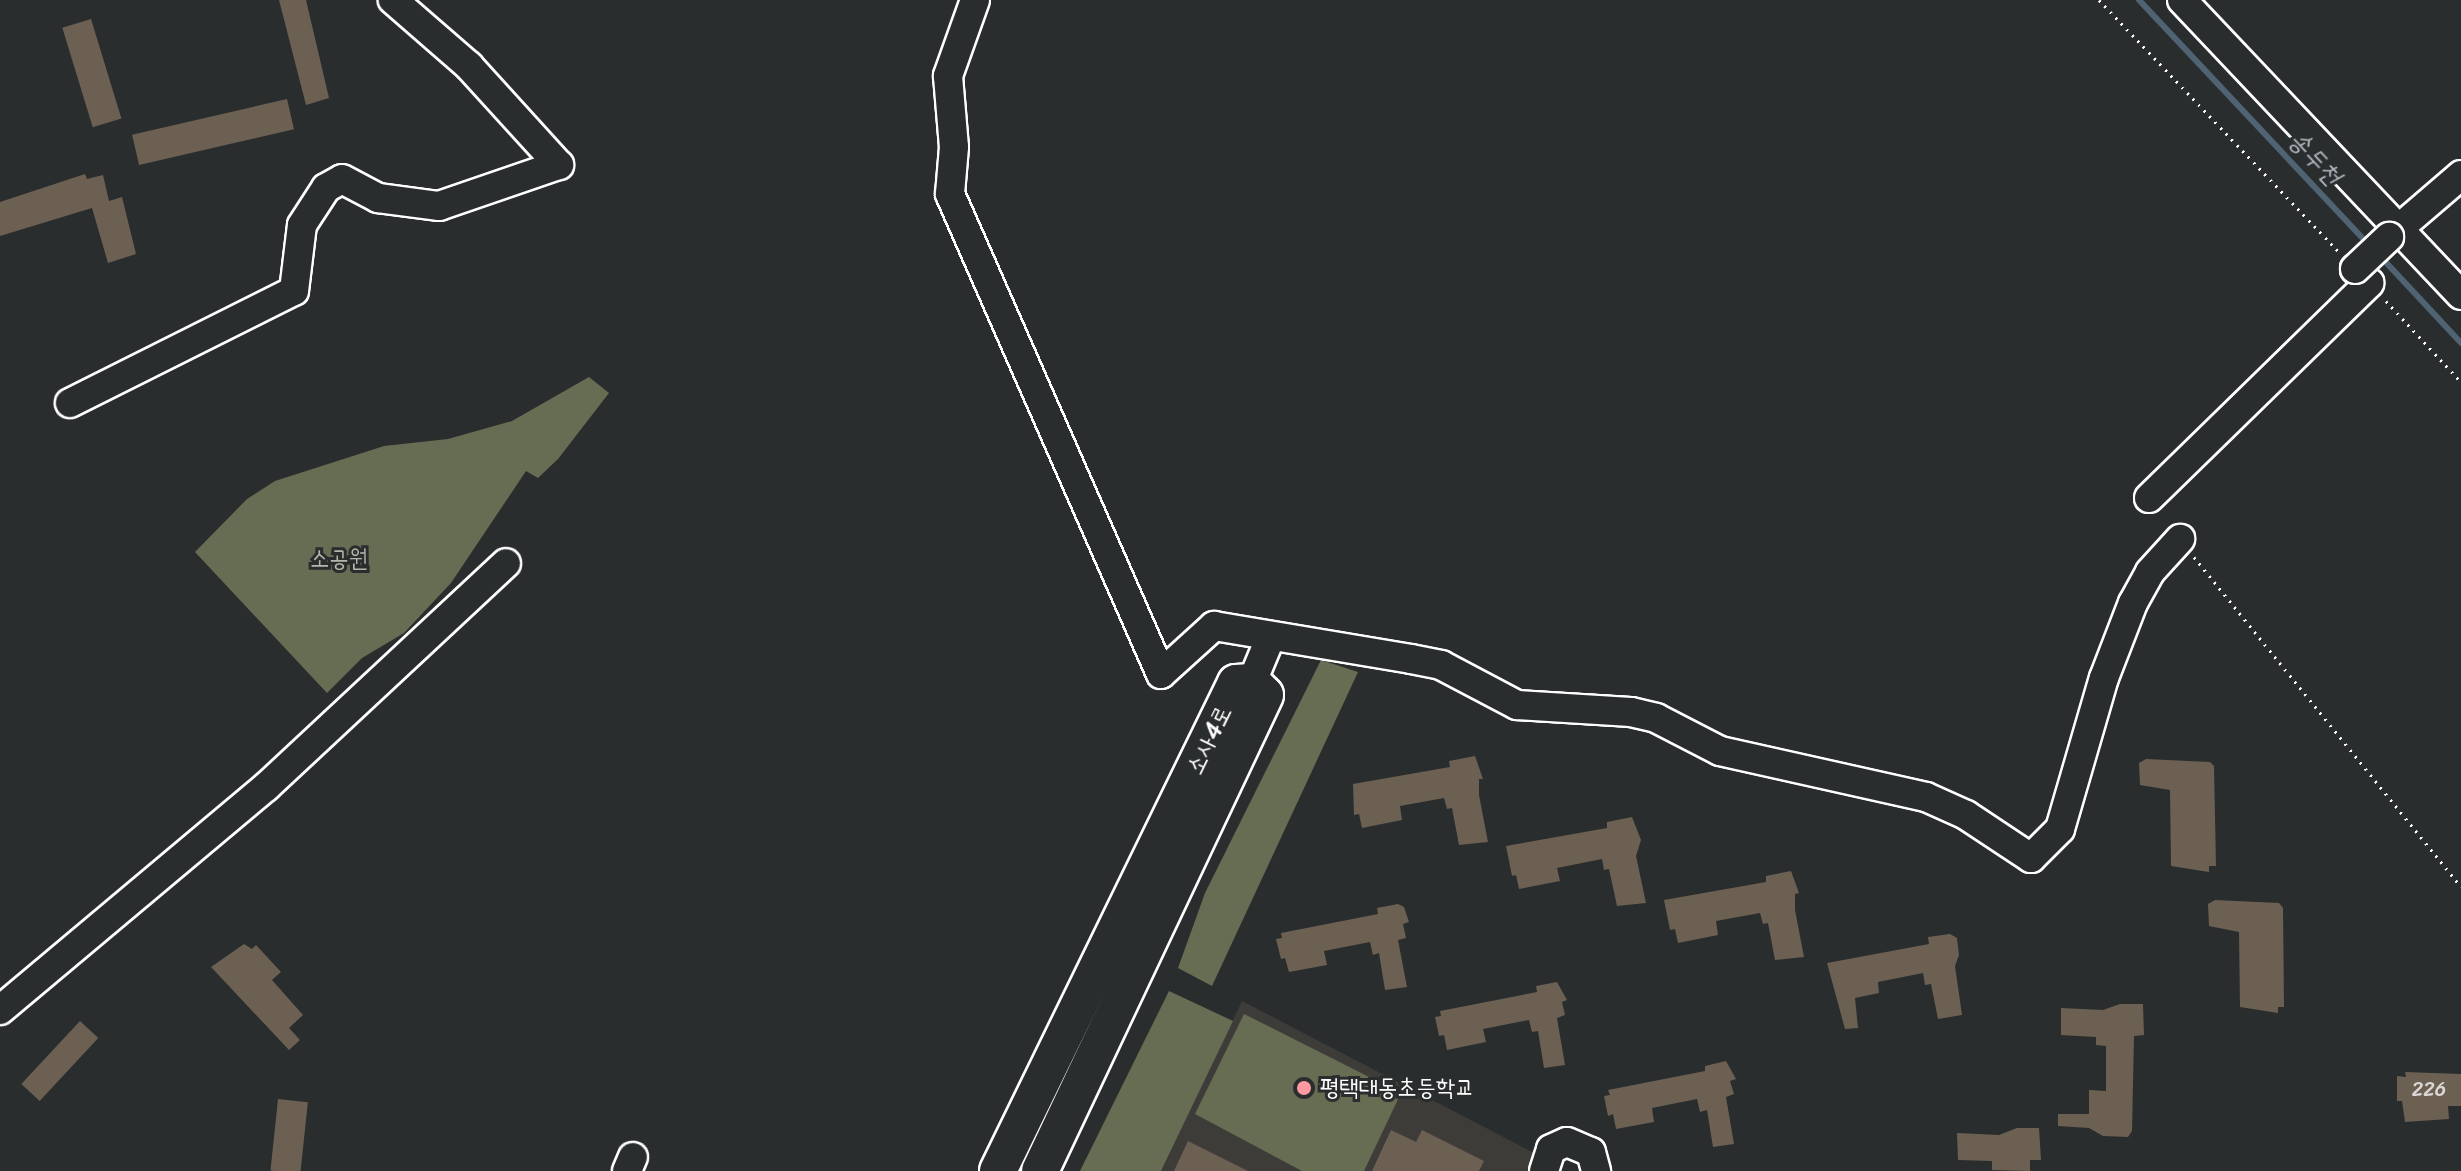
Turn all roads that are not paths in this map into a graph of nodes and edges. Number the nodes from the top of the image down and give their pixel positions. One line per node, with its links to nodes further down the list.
1 (393, 0): 7 (street)
2 (975, 0): 9 (street)
3 (2182, 0): 5 (street)
4 (2461, 175): 5 (street)
5 (2394, 232): 6 (street); 8 (street, bridge)
6 (2461, 295)
7 (70, 403)
8 (2149, 498)
9 (2180, 539)
10 (506, 563): 13 (street)
11 (1269, 641): 12 (street)
12 (1252, 682): 14 (main road, 소사4로); 15 (main road, 소사4로)
13 (0, 1010)
14 (998, 1171)
15 (1040, 1171)
16 (1544, 1171): 17 (street)
17 (1596, 1171)

